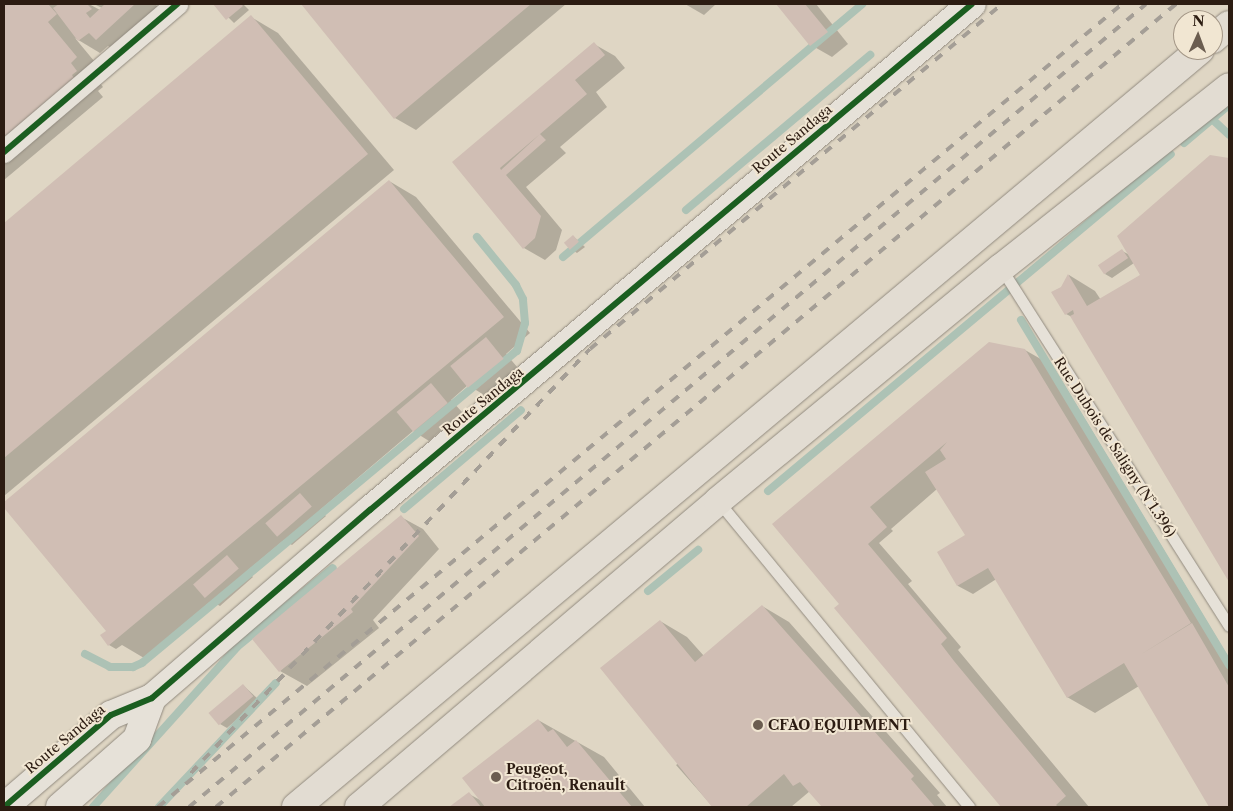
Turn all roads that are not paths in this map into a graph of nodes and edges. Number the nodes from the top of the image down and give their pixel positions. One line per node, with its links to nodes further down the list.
1 (177, 4): 5 (street)
2 (972, 4): 9 (street, Route Sandaga)
3 (1188, 60): 12 (highway)
4 (1229, 89): 6 (highway)
5 (4, 152)
6 (1002, 268): 7 (highway); 8 (lane, Rue Dubois de Saligny (N°1.396))
7 (718, 501): 13 (highway); 14 (lane)
8 (1229, 626)
9 (152, 698): 10 (street, Route Sandaga); 11 (street)
10 (4, 807)
11 (60, 807)
12 (296, 807)
13 (359, 807)
14 (969, 807)

